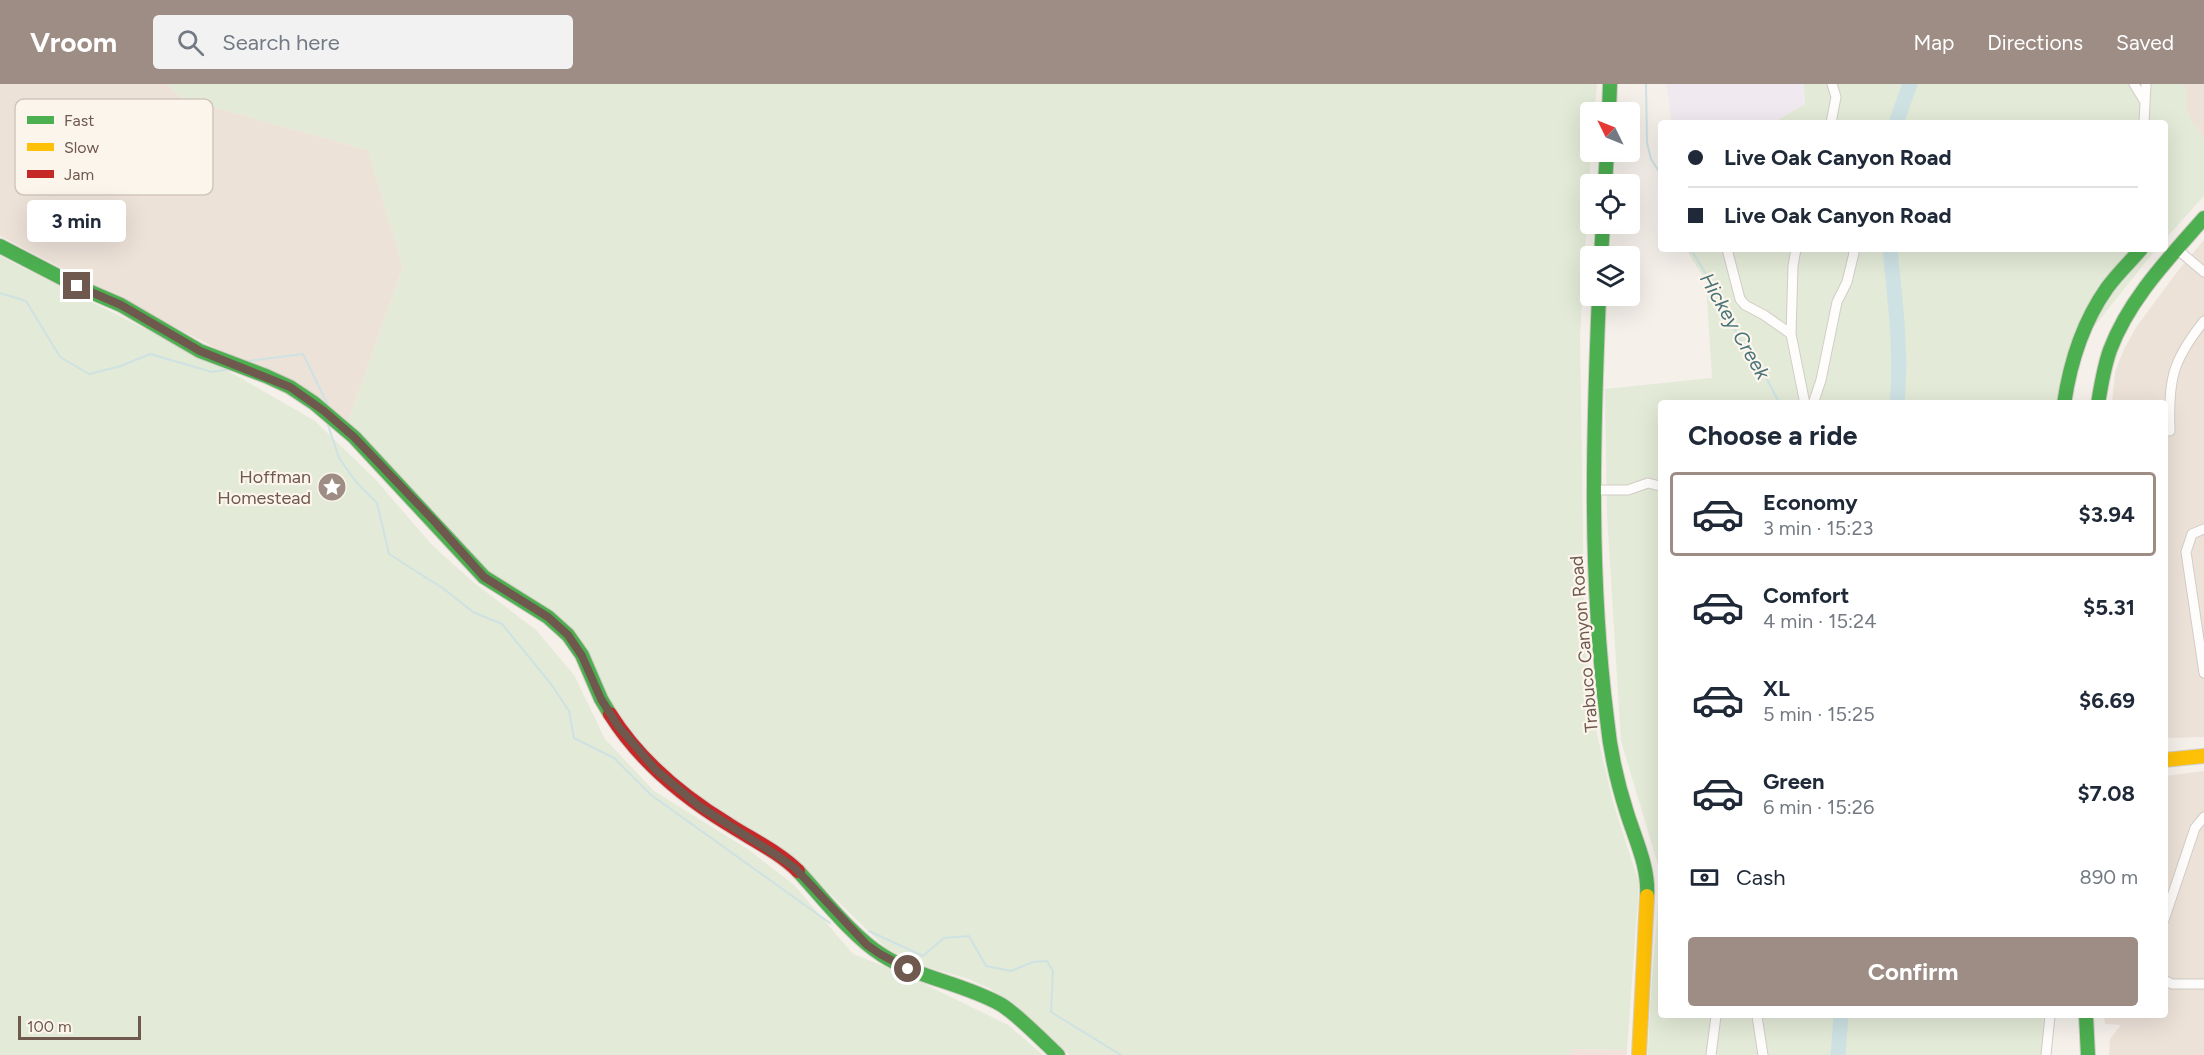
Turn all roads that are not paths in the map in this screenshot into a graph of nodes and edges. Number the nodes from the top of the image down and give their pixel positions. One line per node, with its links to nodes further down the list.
1 (1610, 84): 5 (main road)
2 (1832, 84): 7 (street)
3 (2134, 84): 6 (street)
4 (2146, 84): 6 (street)
5 (1609, 102)
6 (2145, 102): 8 (street)
7 (1832, 120)
8 (2144, 120)
9 (2204, 218): 11 (main road)
10 (0, 246): 40 (main road)
11 (2178, 249): 16 (street); 23 (main road)
12 (1728, 252): 19 (street)
13 (1795, 252): 19 (street)
14 (1854, 252): 21 (street)
15 (2138, 252): 22 (main road)
16 (2204, 272)
17 (1599, 306): 26 (main road, Trabuco Canyon Road)
18 (2204, 321): 24 (street)
19 (1791, 334): 20 (street)
20 (1804, 400)
21 (1814, 400)
22 (2064, 400)
23 (2099, 400)
24 (2170, 430)
25 (1658, 486): 26 (street)
26 (1593, 490): 41 (main road, Trabuco Canyon Road)
27 (2204, 529): 28 (street)
28 (2199, 612): 29 (street)
29 (2204, 673)
30 (2204, 756): 31 (main road)
31 (2168, 760)
32 (2204, 817): 33 (street)
33 (2168, 908)
34 (2168, 982): 35 (street)
35 (2204, 984)
36 (1716, 1018): 42 (street)
37 (1757, 1018): 43 (street)
38 (2050, 1018): 44 (street)
39 (2086, 1018): 45 (main road)
40 (1058, 1055)
41 (1639, 1055)
42 (1711, 1055)
43 (1763, 1055)
44 (2046, 1055)
45 (2088, 1055)

